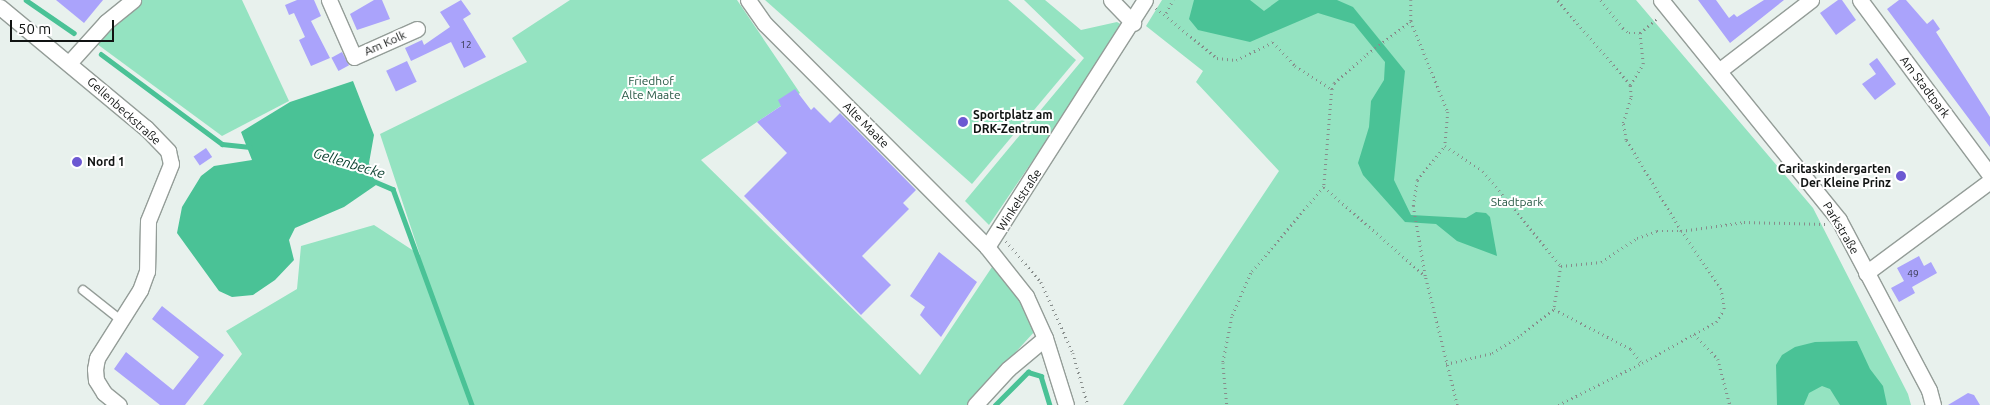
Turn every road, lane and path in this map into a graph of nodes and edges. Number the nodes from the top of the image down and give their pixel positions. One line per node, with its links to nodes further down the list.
1 (133, 0): 19 (street)
2 (329, 0): 17 (street, Am Kolk)
3 (748, 0): 30 (street, Alte Maate)
4 (1111, 0): 16 (street)
5 (1173, 0): 14 (path)
6 (1411, 0): 15 (path)
7 (1557, 0): 21 (path)
8 (1601, 0): 18 (path)
9 (1811, 0): 20 (street)
10 (1860, 0): 24 (street, Am Stadtpark)
11 (1144, 1): 14 (path); 16 (street, Winkelstraße)
12 (1665, 4): 18 (path); 20 (street, Parkstraße)
13 (2, 13): 19 (street, Gellenbeckstraße)
14 (1166, 13): 22 (path)
15 (1411, 21): 22 (path); 23 (path)
16 (1132, 23): 29 (street, Winkelstraße)
17 (417, 29)
18 (1640, 33): 21 (path)
19 (69, 63): 36 (street, Gellenbeckstraße)
20 (1720, 70): 27 (street, Parkstraße)
21 (1630, 85): 28 (path)
22 (1332, 89): 26 (path)
23 (1445, 146): 31 (path); 33 (path)
24 (1990, 175)
25 (1990, 181): 32 (street)
26 (1324, 187): 33 (path); 45 (path)
27 (1839, 220): 28 (path); 32 (street, Parkstraße)
28 (1681, 231): 31 (path); 37 (path)
29 (999, 232): 30 (street, Winkelstraße); 44 (path)
30 (987, 248): 38 (street)
31 (1561, 266): 35 (path)
32 (1866, 273): 49 (street, Parkstraße)
33 (1425, 276): 40 (path)
34 (83, 290): 36 (lane)
35 (1554, 309): 39 (path); 40 (path)
36 (122, 321): 41 (street, Gellenbeckstraße)
37 (1694, 334): 39 (path); 48 (path)
38 (1045, 338): 42 (street); 43 (street)
39 (1642, 363): 47 (path)
40 (1446, 364): 46 (path)
41 (119, 405)
42 (975, 405)
43 (1066, 405)
44 (1088, 405)
45 (1227, 405)
46 (1457, 405)
47 (1558, 405)
48 (1730, 405)
49 (1933, 405)

